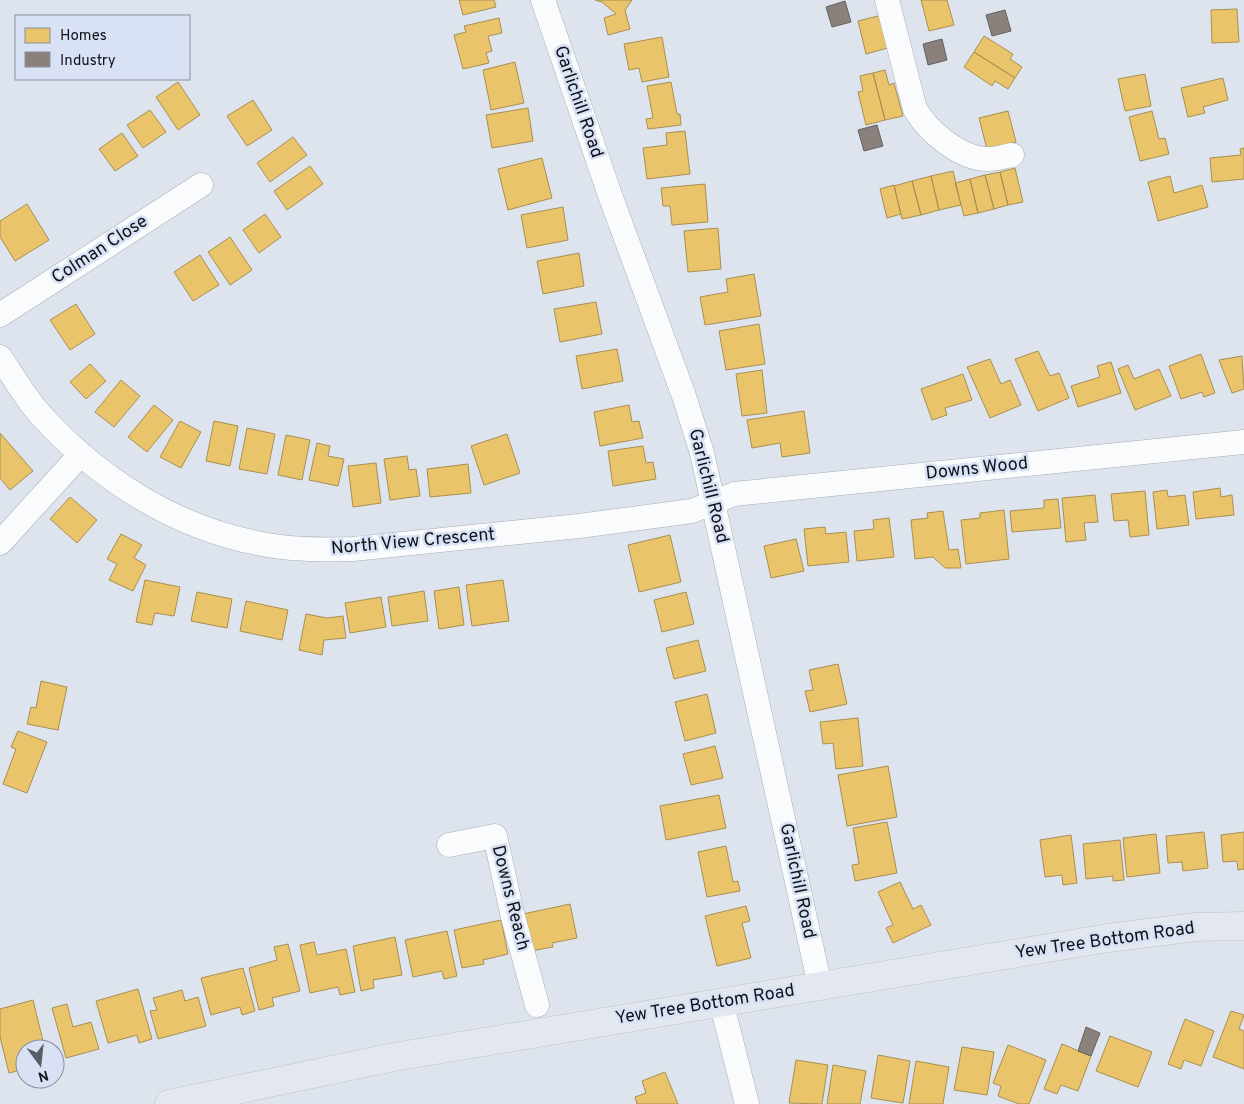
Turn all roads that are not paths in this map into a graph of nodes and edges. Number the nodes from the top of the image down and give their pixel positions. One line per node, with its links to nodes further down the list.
1 (543, 0): 9 (street, Garlichill Road)
2 (887, 0): 3 (street)
3 (1012, 155)
4 (201, 184): 5 (street, Colman Close)
5 (0, 315)
6 (0, 358): 8 (street, North View Crescent)
7 (1244, 442): 9 (street, Downs Wood)
8 (81, 454): 9 (street, North View Crescent); 10 (street)
9 (713, 503): 13 (street, Garlichill Road)
10 (0, 543)
11 (448, 845): 15 (street, Downs Reach)
12 (1244, 926): 13 (main road, Yew Tree Bottom Road)
13 (820, 986): 14 (main road, Yew Tree Bottom Road)
14 (721, 1002): 16 (main road, Yew Tree Bottom Road); 17 (street)
15 (537, 1005)
16 (169, 1104)
17 (747, 1104)

